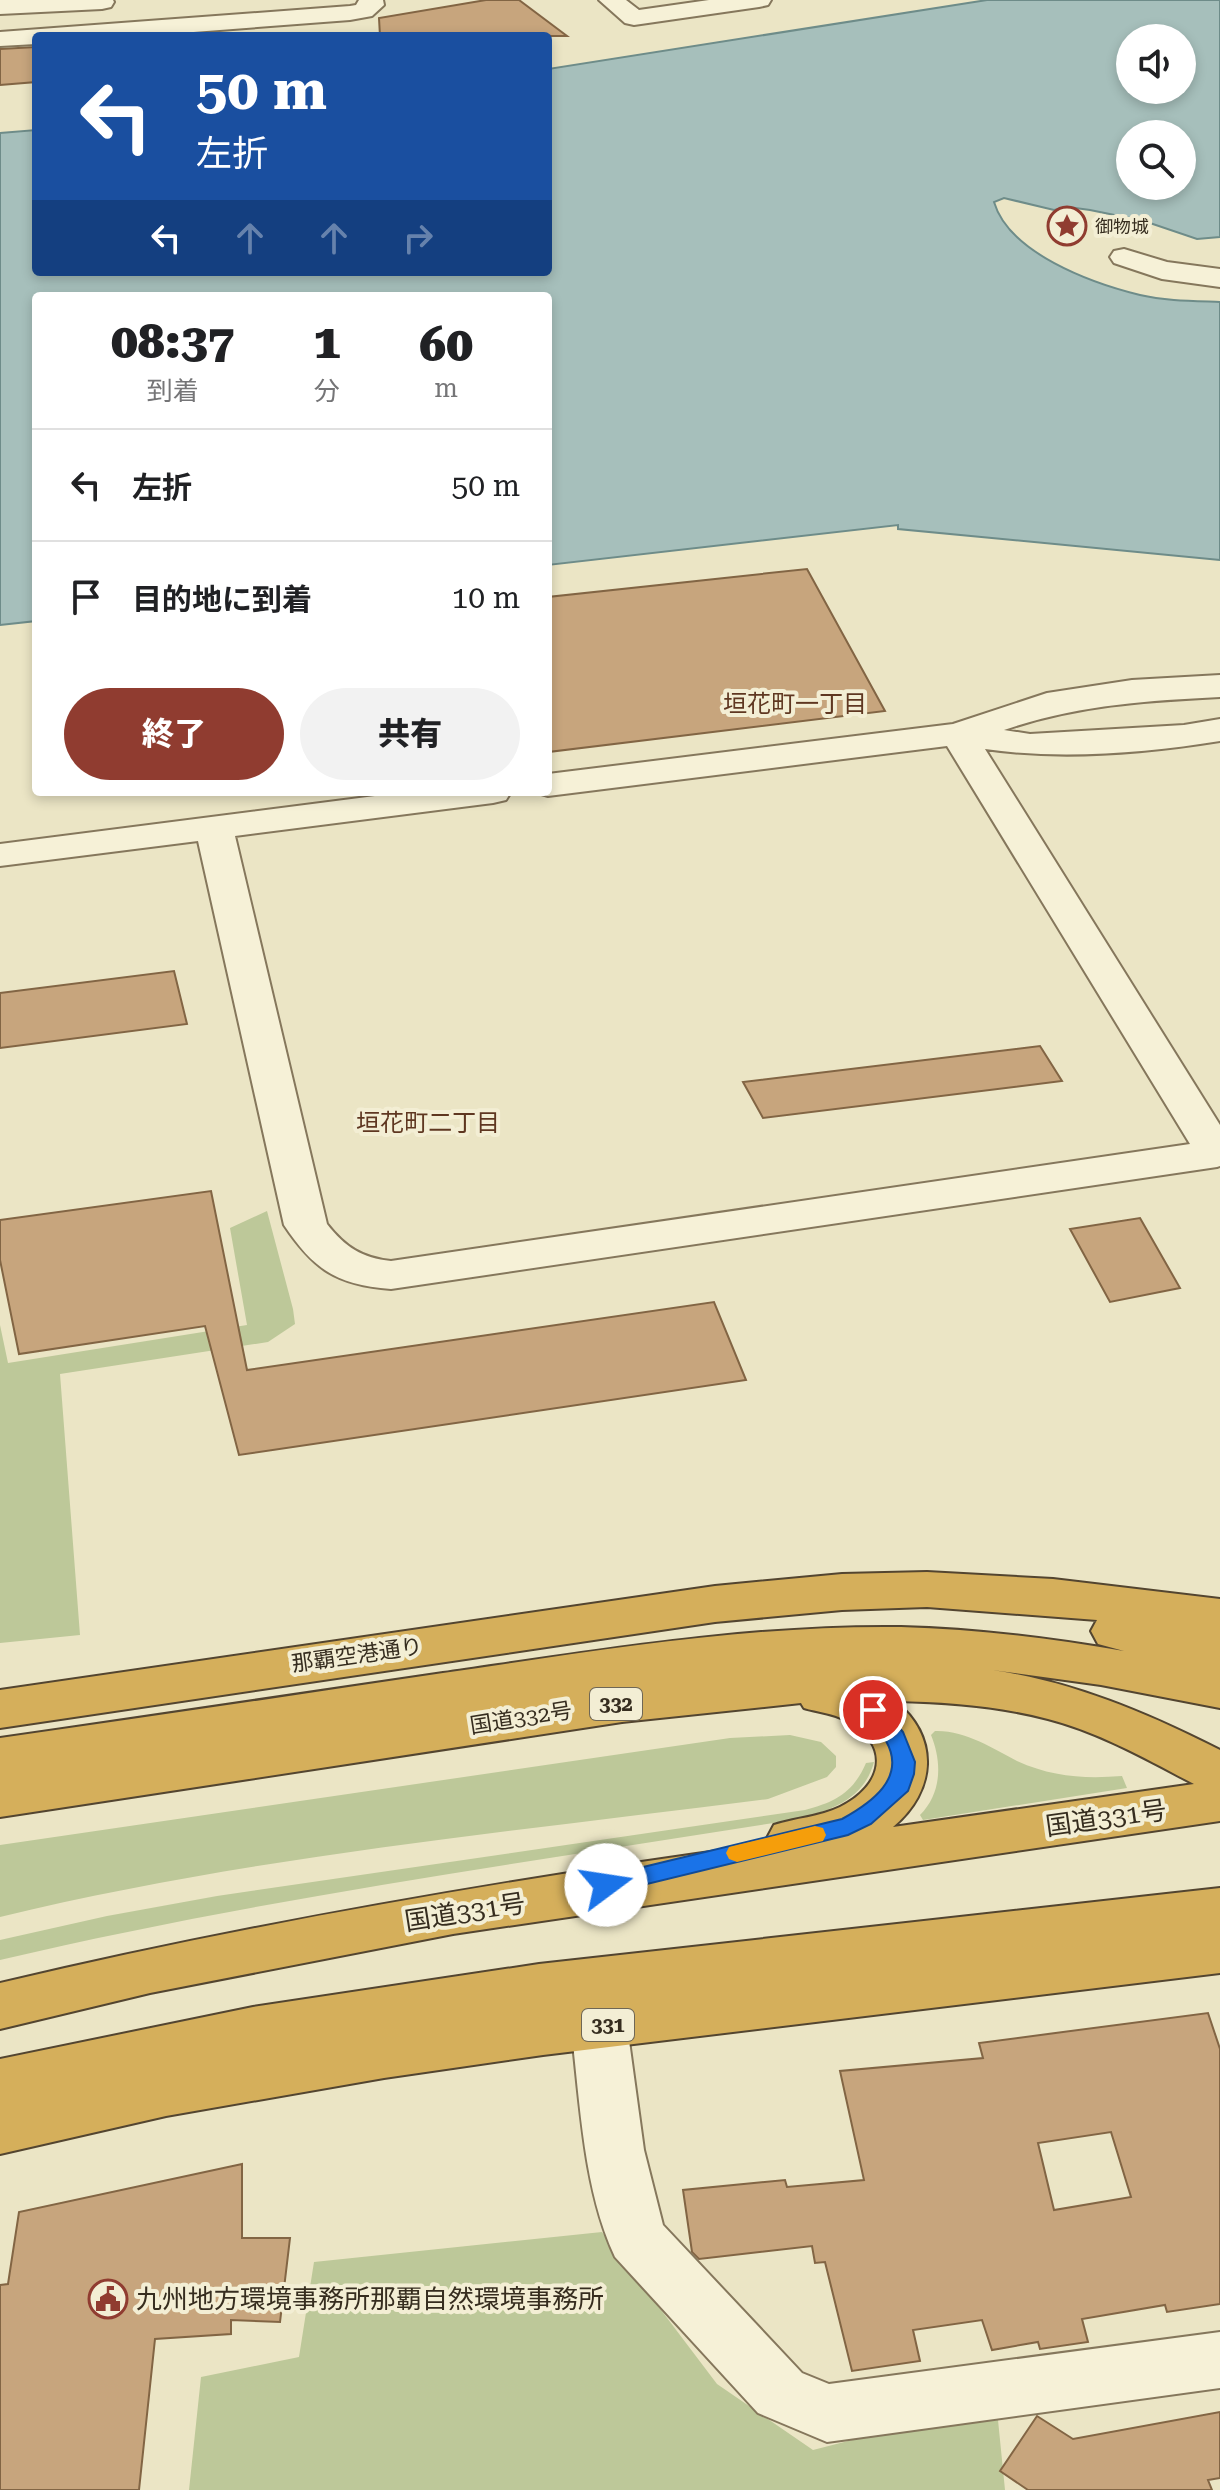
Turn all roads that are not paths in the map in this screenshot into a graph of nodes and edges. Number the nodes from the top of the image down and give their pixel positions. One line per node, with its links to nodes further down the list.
1 (371, 0): 6 (street)
2 (611, 0): 3 (street)
3 (759, 0)
4 (130, 1): 5 (street)
5 (0, 7)
6 (96, 32)
7 (32, 37): 8 (street)
8 (0, 39)
9 (1124, 257): 10 (street)
10 (1220, 278)
11 (1220, 686): 13 (street)
12 (1220, 730): 13 (street)
13 (958, 734): 14 (street); 18 (street)
14 (552, 785)
15 (462, 796): 16 (street)
16 (214, 828): 17 (street); 18 (street)
17 (0, 855)
18 (1218, 1153)
19 (715, 1604): 20 (highway); 21 (highway); 24 (highway, 那覇空港通り)
20 (1220, 1617)
21 (1220, 1654)
22 (779, 1687): 26 (highway, 国道332号 / 332); 27 (highway, 国道332号 / 332); 29 (highway)
23 (1220, 1689): 25 (highway, 国道332号 / 332)
24 (0, 1709)
25 (0, 1758)
26 (1220, 1774)
27 (0, 1797)
28 (1220, 1801): 29 (highway, 国道331号)
29 (545, 1900): 32 (highway, 国道331号)
30 (1220, 1910): 36 (highway, 331)
31 (1220, 1951): 35 (highway, 331)
32 (96, 1981): 33 (street); 34 (highway, 国道331号)
33 (0, 1997)
34 (0, 2006)
35 (599, 2026): 37 (highway, 331); 38 (street)
36 (0, 2083)
37 (0, 2129)
38 (1220, 2360)

